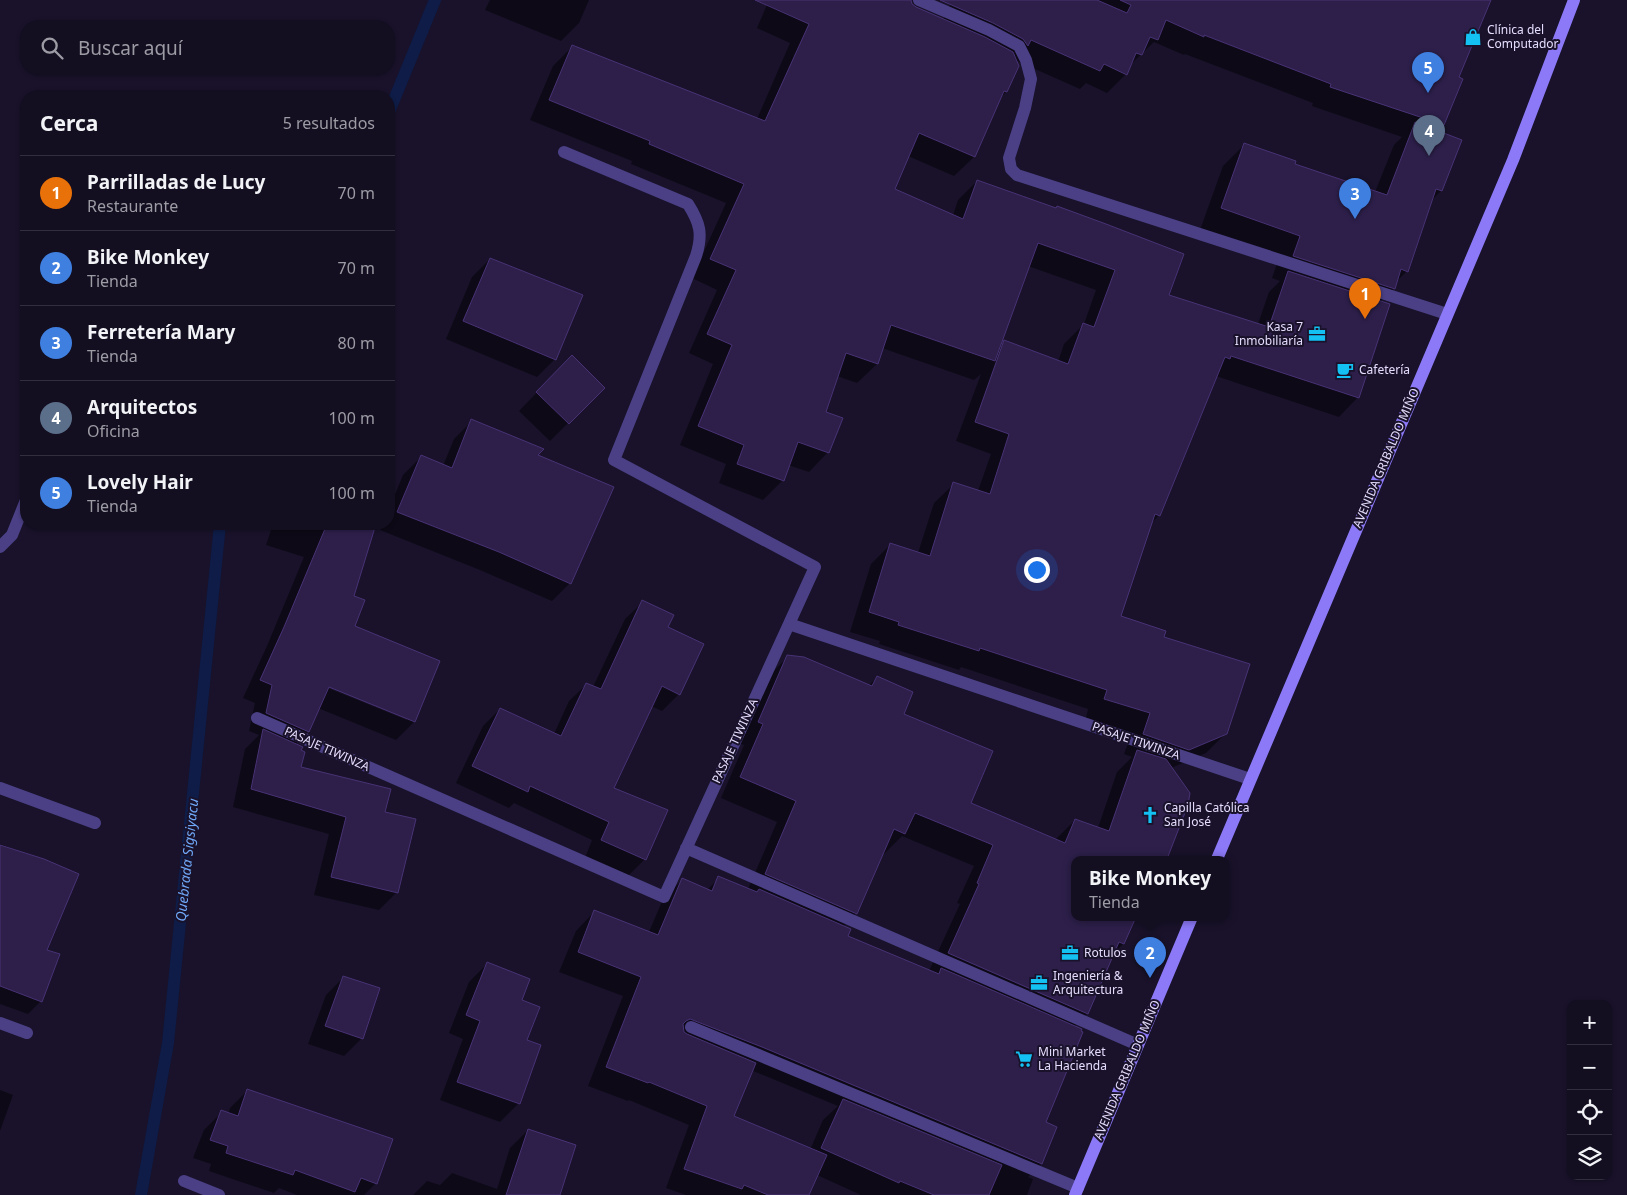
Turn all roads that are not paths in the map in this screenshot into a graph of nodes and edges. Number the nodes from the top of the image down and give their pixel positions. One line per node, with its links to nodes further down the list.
1 (919, 0): 4 (street)
2 (1574, 0): 4 (street, AVENIDA GRIBALDO MIÑO)
3 (564, 152): 7 (street)
4 (1447, 314): 9 (street, AVENIDA GRIBALDO MIÑO)
5 (20, 515): 6 (street)
6 (0, 547)
7 (789, 624): 9 (street, PASAJE TIWINZA); 12 (street, PASAJE TIWINZA)
8 (257, 718): 12 (street, PASAJE TIWINZA)
9 (1250, 779): 13 (street, AVENIDA GRIBALDO MIÑO)
10 (0, 788): 11 (street)
11 (95, 823)
12 (686, 848): 18 (street)
13 (1217, 856)
14 (1190, 921): 18 (street, AVENIDA GRIBALDO MIÑO)
15 (0, 1022): 17 (street)
16 (691, 1027): 20 (street)
17 (27, 1033)
18 (1138, 1045): 20 (street, AVENIDA GRIBALDO MIÑO)
19 (184, 1181): 21 (street)
20 (1076, 1191)
21 (219, 1195)

